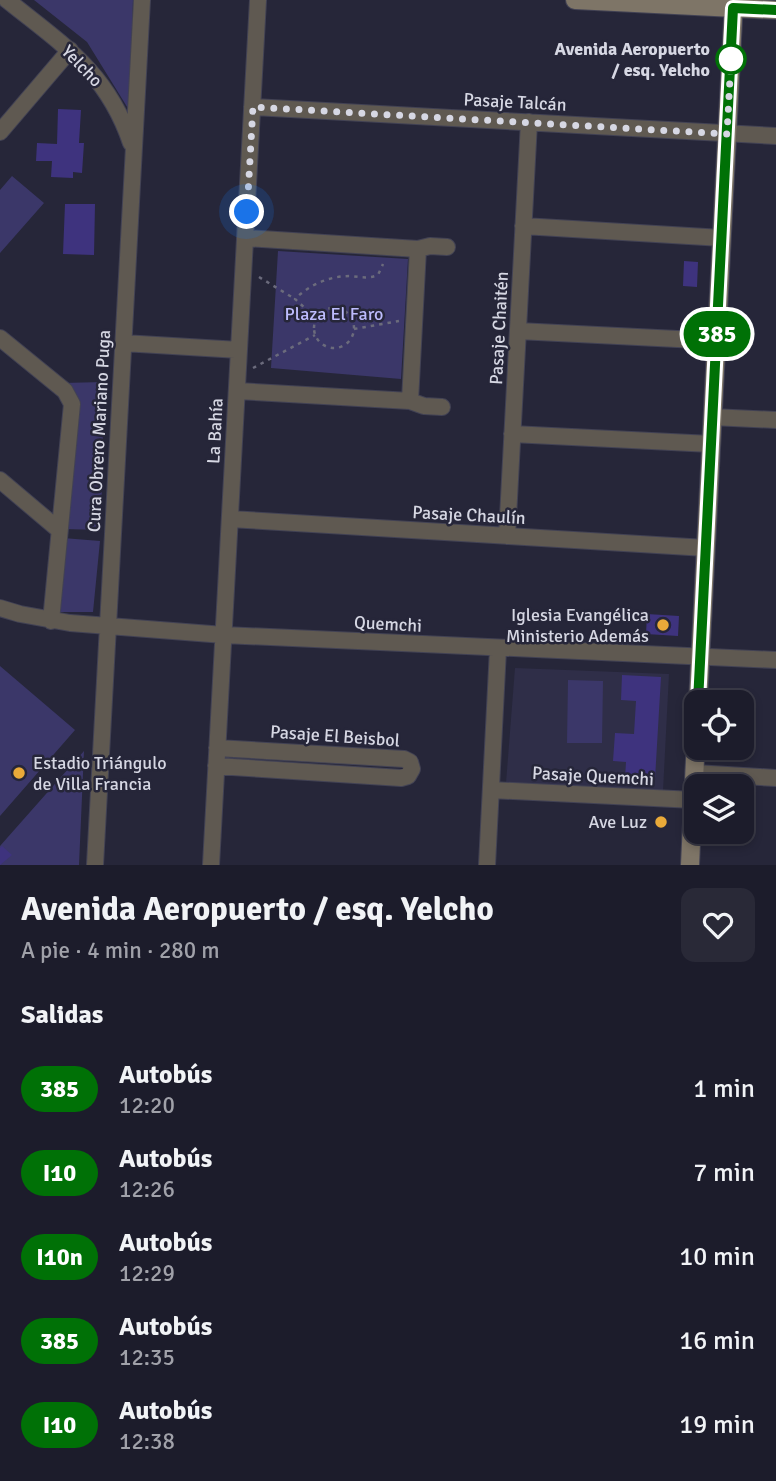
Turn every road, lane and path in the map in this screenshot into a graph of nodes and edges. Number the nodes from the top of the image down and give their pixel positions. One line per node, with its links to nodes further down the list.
1 (7, 0): 7 (street, Yelcho)
2 (142, 0): 13 (street, Cura Obrero Mariano Puga)
3 (258, 0): 8 (street, La Bahía)
4 (575, 0): 5 (street)
5 (734, 4): 6 (street); 11 (street)
6 (776, 10)
7 (70, 50): 10 (street); 13 (street, Yelcho)
8 (253, 107): 9 (street, Pasaje Talcán); 15 (street, La Bahía)
9 (529, 122): 11 (street, Pasaje Talcán); 14 (street, Pasaje Chaitén)
10 (0, 132)
11 (727, 134): 12 (street, Pasaje Talcán); 16 (street)
12 (776, 136)
13 (134, 150): 29 (street, Cura Obrero Mariano Puga)
14 (523, 226): 16 (street); 25 (street, Pasaje Chaitén)
15 (245, 238): 17 (street); 20 (street, La Bahía)
16 (722, 238): 28 (street)
17 (387, 247): 19 (street); 21 (path)
18 (447, 247): 19 (street)
19 (418, 249): 23 (street)
20 (244, 267): 21 (path); 30 (street, La Bahía)
21 (295, 299): 22 (path)
22 (316, 318): 24 (path); 26 (path)
23 (414, 318): 24 (path); 32 (street)
24 (354, 329): 26 (path)
25 (518, 331): 28 (street); 36 (street, Pasaje Chaitén)
26 (315, 335): 31 (path)
27 (0, 338): 40 (street, Cura Obrero Mariano Puga)
28 (716, 341): 34 (street)
29 (123, 343): 30 (street); 45 (street, Cura Obrero Mariano Puga)
30 (239, 350): 31 (street, La Bahía)
31 (237, 384): 32 (street); 39 (street, La Bahía)
32 (410, 401): 33 (street)
33 (442, 407)
34 (712, 417): 35 (street); 37 (street)
35 (776, 420)
36 (512, 434): 37 (street); 41 (street, Pasaje Chaitén)
37 (711, 444): 42 (street)
38 (0, 480): 40 (street)
39 (230, 520): 41 (street, Pasaje Chaulín); 46 (street, La Bahía)
40 (59, 530): 44 (street, Cura Obrero Mariano Puga)
41 (507, 536): 42 (street, Pasaje Chaulín)
42 (706, 548): 48 (street)
43 (0, 608): 44 (street, Quemchi)
44 (51, 621): 45 (street, Quemchi)
45 (108, 627): 46 (street, Quemchi); 60 (street, Cura Obrero Mariano Puga)
46 (224, 635): 47 (street, Quemchi); 51 (street, La Bahía)
47 (498, 649): 48 (street, Quemchi); 57 (street)
48 (700, 657): 49 (street, Quemchi); 50 (street)
49 (776, 660)
50 (699, 690)
51 (217, 748): 53 (street, La Bahía); 53 (street, Pasaje El Beisbol)
52 (695, 760): 54 (street)
53 (216, 766): 61 (street, La Bahía)
54 (695, 774)
55 (754, 777): 56 (street)
56 (776, 778)
57 (491, 790): 58 (street, Pasaje Quemchi); 62 (street)
58 (684, 800)
59 (691, 844): 63 (street)
60 (94, 865)
61 (211, 865)
62 (487, 865)
63 (690, 865)

